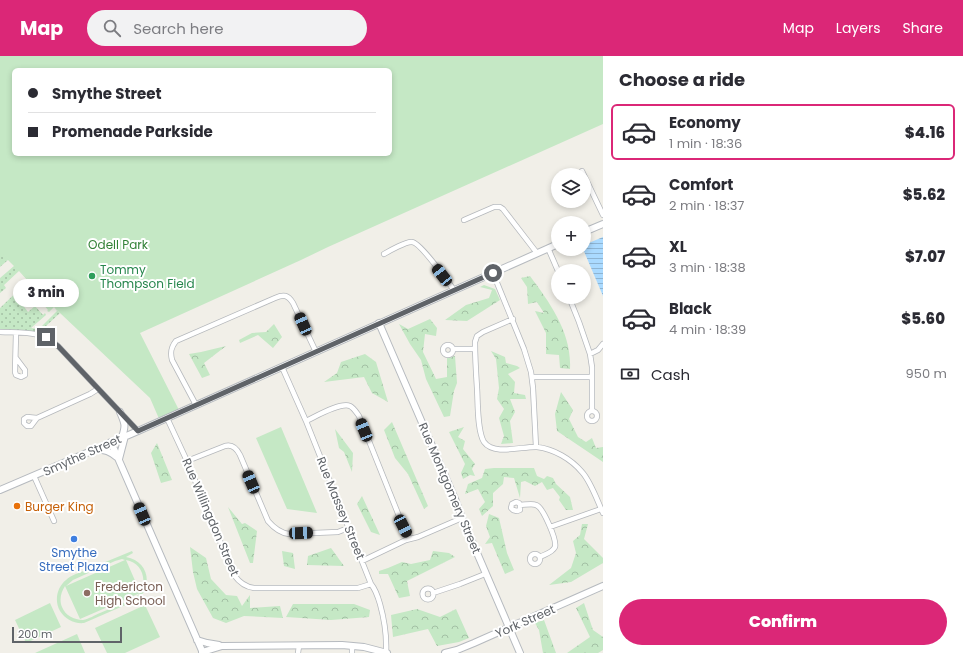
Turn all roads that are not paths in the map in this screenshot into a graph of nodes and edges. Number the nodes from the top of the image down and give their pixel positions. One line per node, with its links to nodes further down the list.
1 (591, 190): 2 (street)
2 (603, 215)
3 (464, 220): 8 (street)
4 (603, 224): 5 (street)
5 (591, 229)
6 (551, 247): 7 (street, Smythe Street)
7 (548, 248): 8 (street, Smythe Street); 10 (street)
8 (536, 253): 11 (street, Smythe Street)
9 (384, 254): 12 (street)
10 (555, 264)
11 (493, 273): 12 (street, Smythe Street); 14 (street)
12 (454, 290): 15 (street, Smythe Street)
13 (572, 304): 22 (street)
14 (513, 319): 20 (street); 25 (street)
15 (379, 323): 21 (street, Smythe Street); 45 (street, Rue Montgomery Street)
16 (0, 332): 17 (street)
17 (16, 333): 23 (street); 27 (street)
18 (603, 344): 22 (street)
19 (453, 349): 20 (street)
20 (475, 349): 37 (street)
21 (316, 352): 24 (street, Smythe Street); 28 (street)
22 (590, 354): 26 (street)
23 (16, 358)
24 (282, 367): 28 (street, Smythe Street); 33 (street, Rue Massey Street)
25 (532, 377): 26 (street); 37 (street)
26 (591, 377): 29 (street)
27 (98, 389): 30 (street); 31 (street)
28 (196, 405): 32 (street, Smythe Street)
29 (592, 410)
30 (120, 412): 34 (street); 35 (street)
31 (37, 418)
32 (167, 418): 34 (street, Smythe Street); 40 (street, Rue Willingdon Street)
33 (306, 421): 48 (street, Rue Massey Street); 49 (street)
34 (138, 431): 35 (street, Smythe Street)
35 (123, 436): 36 (street, Smythe Street); 39 (street)
36 (111, 442): 38 (street, Smythe Street); 39 (street)
37 (536, 447): 44 (street)
38 (96, 448): 39 (street); 41 (street, Smythe Street)
39 (119, 459): 57 (street)
40 (187, 461): 48 (street); 53 (street, Rue Willingdon Street)
41 (34, 476): 42 (street, Smythe Street); 46 (street)
42 (0, 490)
43 (520, 505): 47 (street)
44 (602, 511): 47 (street)
45 (462, 518): 49 (street); 52 (street, Rue Montgomery Street)
46 (54, 521)
47 (550, 527): 50 (street)
48 (348, 528): 51 (street, Rue Massey Street)
49 (409, 539): 51 (street)
50 (540, 557)
51 (362, 561): 53 (street, Rue Massey Street)
52 (485, 574): 55 (street); 56 (street, Rue Montgomery Street)
53 (371, 584): 66 (street, Rue Massey Street)
54 (603, 586): 56 (street, York Street)
55 (433, 593)
56 (509, 628): 61 (street, York Street); 68 (street, Rue Montgomery Street)
57 (197, 640): 58 (street); 62 (street)
58 (222, 646): 59 (street); 62 (street); 63 (street)
59 (298, 646): 60 (street); 64 (street)
60 (352, 646): 65 (street); 66 (street)
61 (458, 651): 67 (street, York Street)
62 (203, 653)
63 (214, 653)
64 (298, 653)
65 (352, 653)
66 (386, 653)
67 (445, 653)
68 (520, 653)

